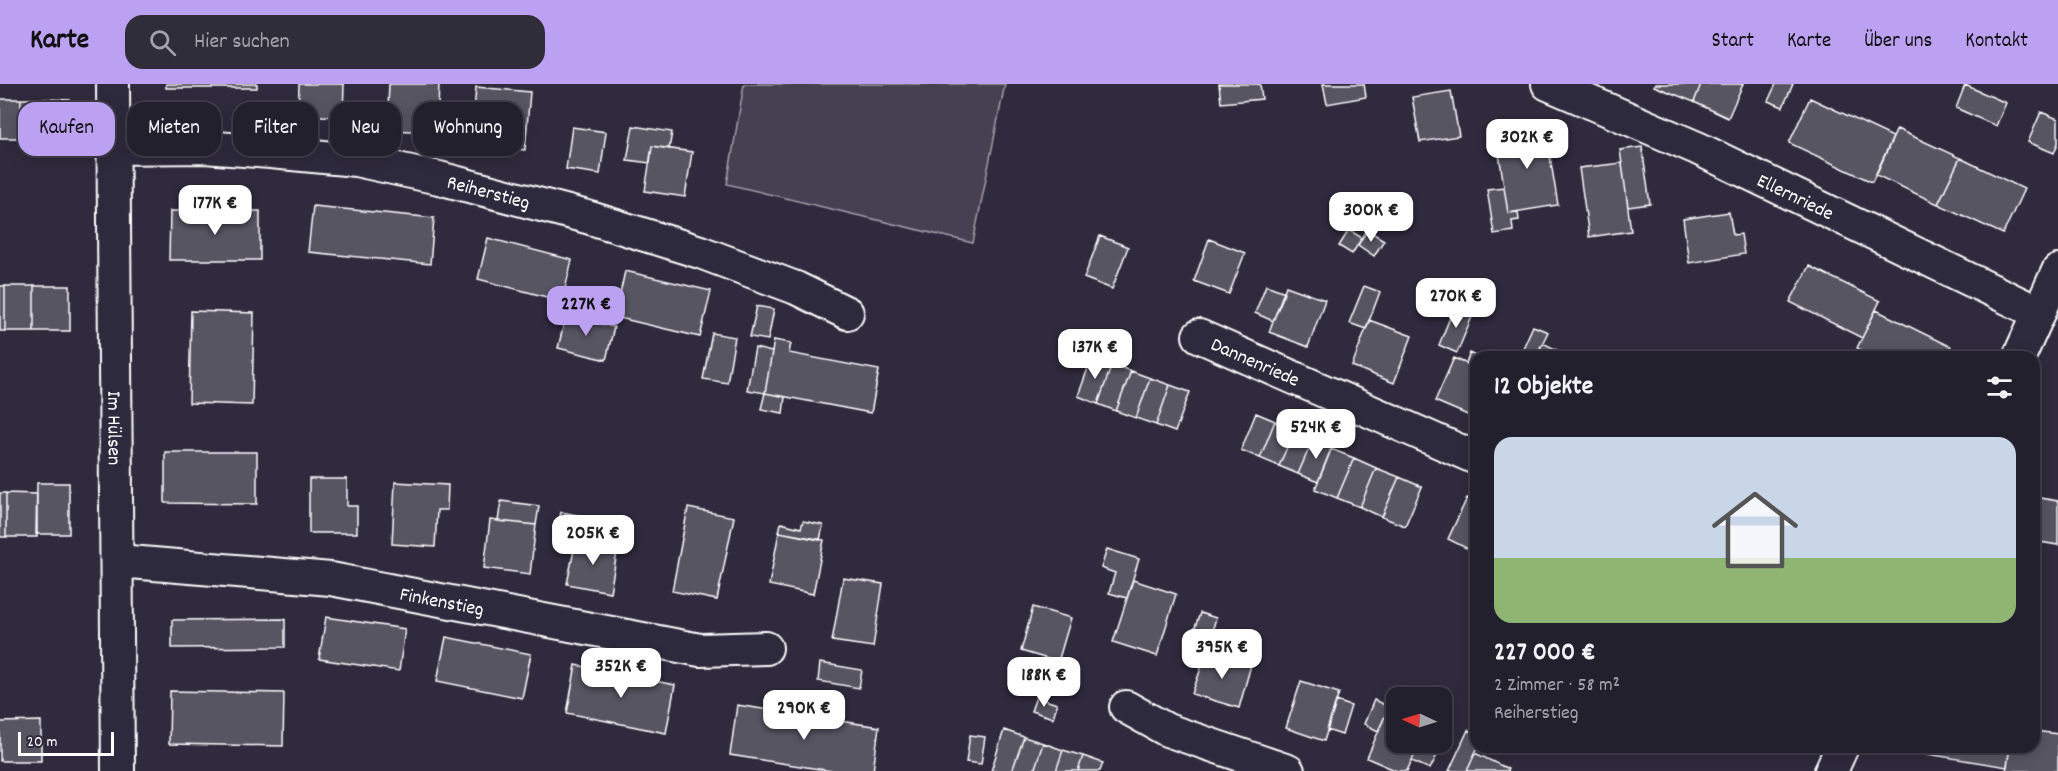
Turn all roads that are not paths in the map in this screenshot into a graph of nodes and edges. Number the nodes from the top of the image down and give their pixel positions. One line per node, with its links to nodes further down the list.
1 (113, 84): 3 (street, Im Hülsen)
2 (1548, 84): 8 (street, Ellernriede)
3 (113, 102)
4 (115, 148): 7 (street, Reiherstieg)
5 (113, 156): 12 (street, Im Hülsen)
6 (2058, 271): 8 (street)
7 (847, 313)
8 (2039, 313): 10 (street)
9 (1198, 336): 11 (street, Dannenriede)
10 (2022, 351)
11 (1470, 455)
12 (118, 561): 13 (street, Finkenstieg); 16 (street, Im Hülsen)
13 (766, 648)
14 (1126, 707): 17 (street)
15 (1840, 753): 18 (street)
16 (118, 771)
17 (1288, 771)
18 (1832, 771)

